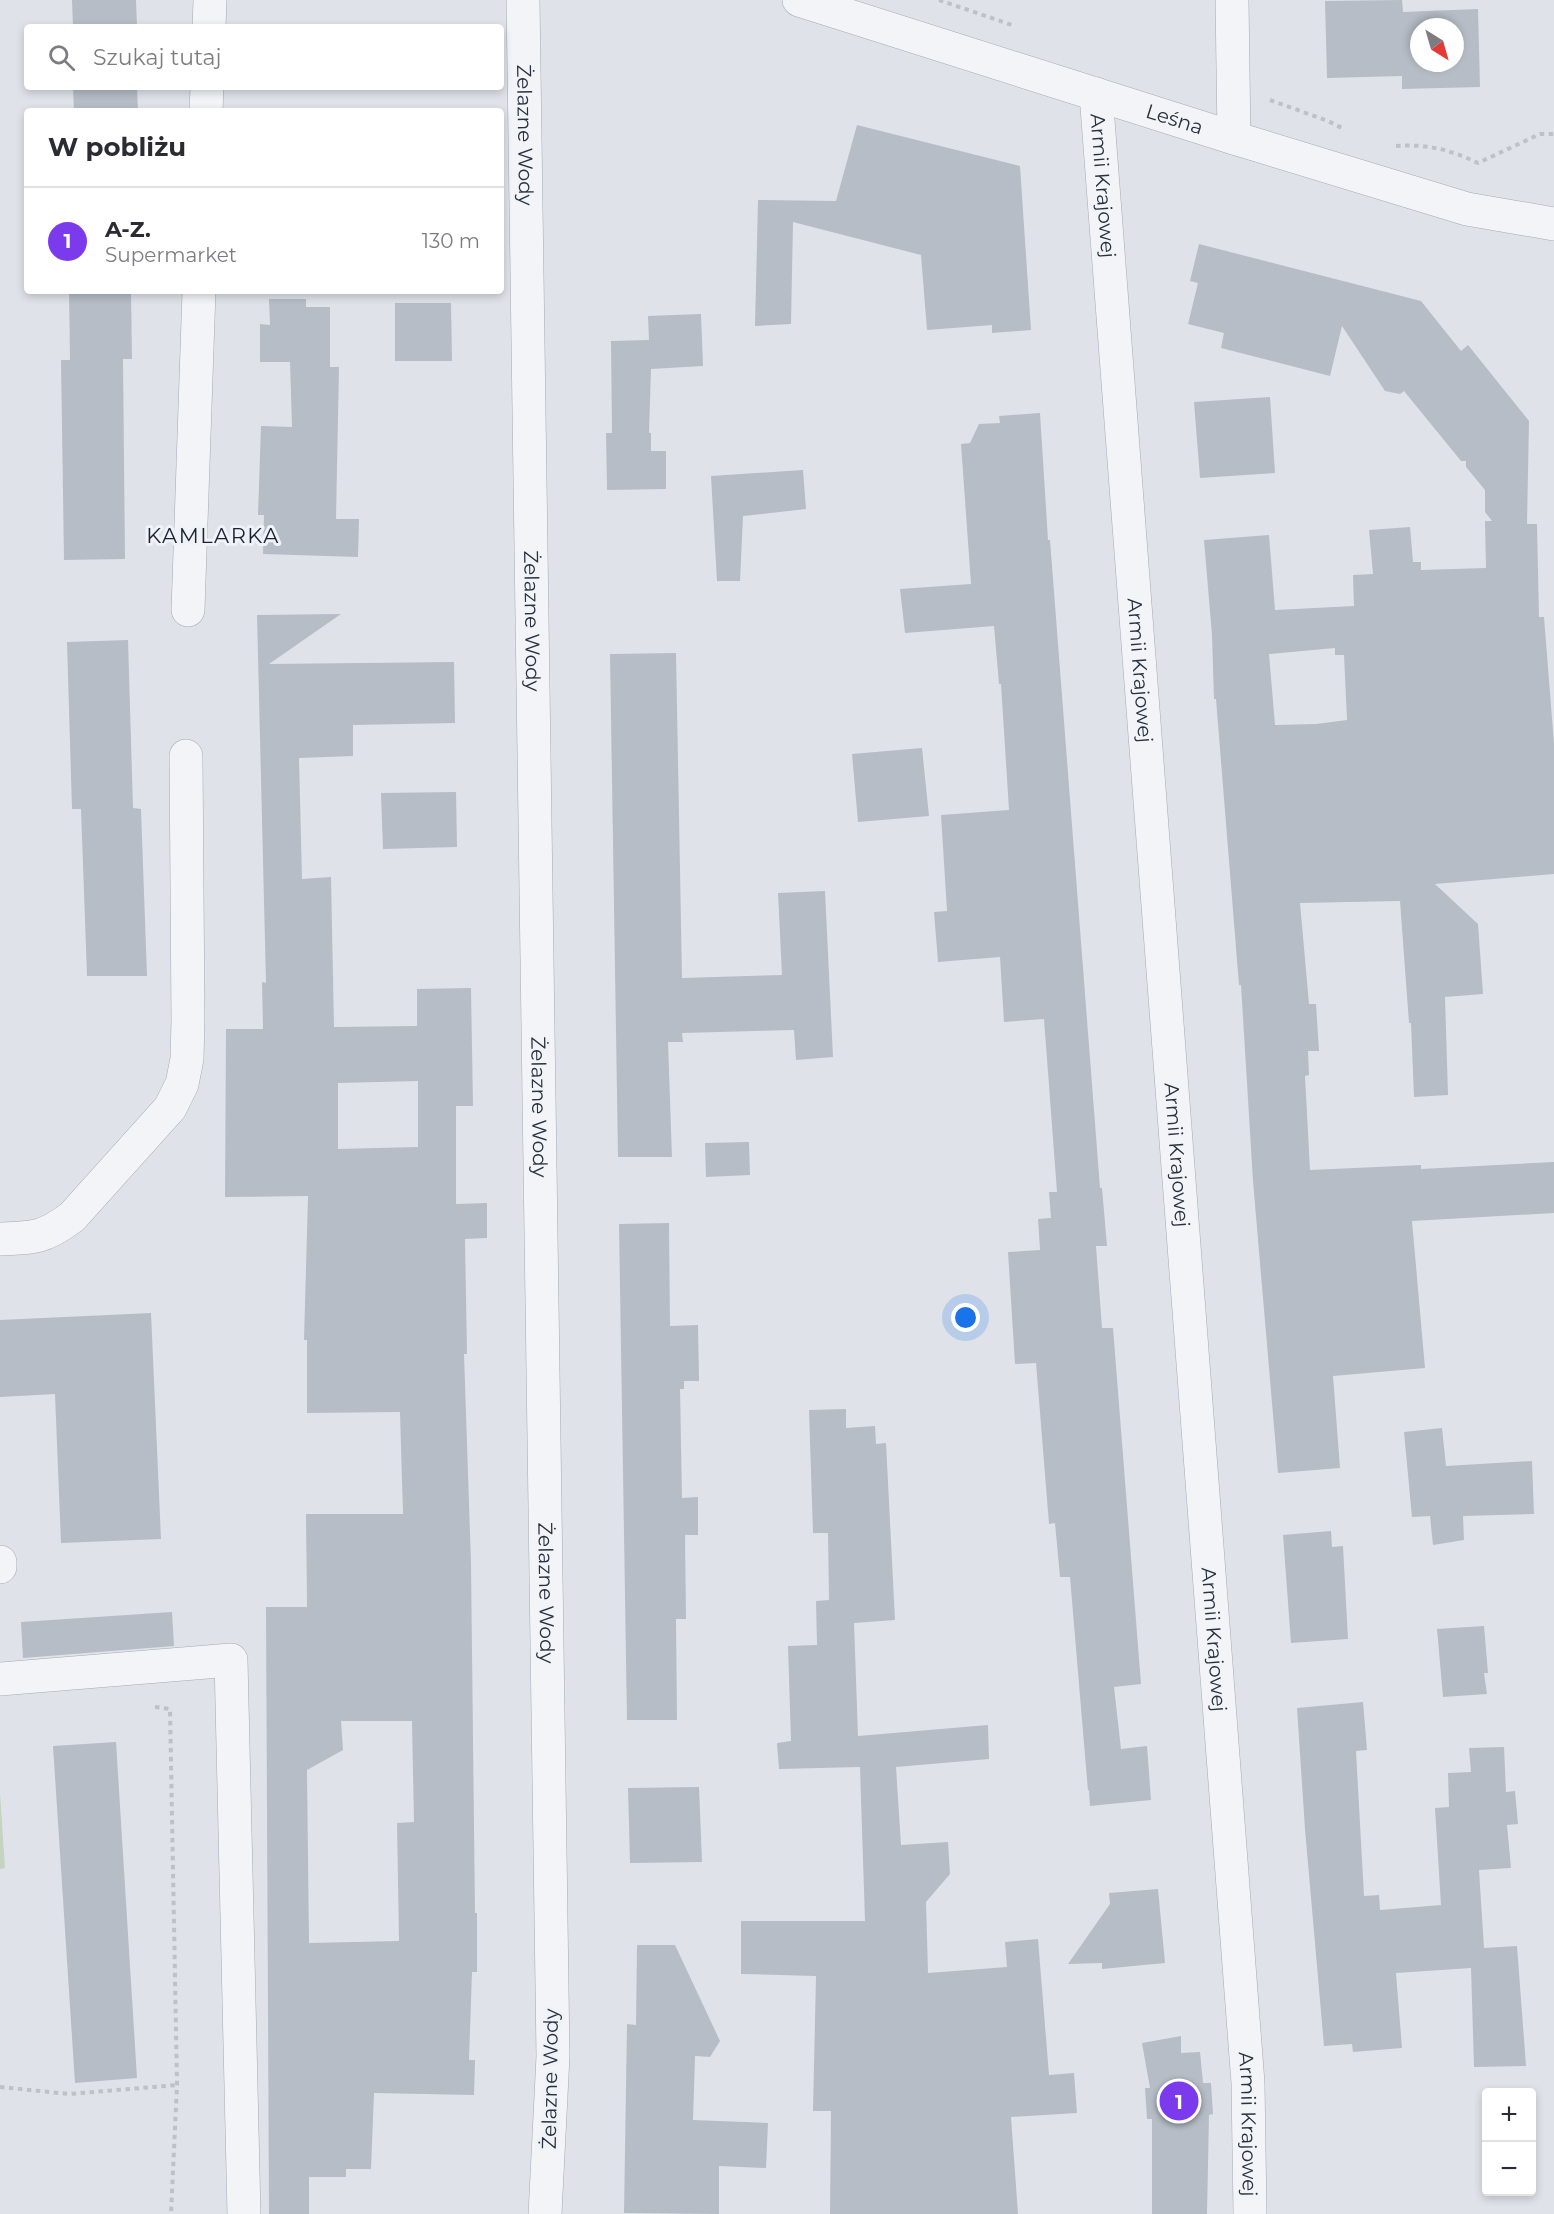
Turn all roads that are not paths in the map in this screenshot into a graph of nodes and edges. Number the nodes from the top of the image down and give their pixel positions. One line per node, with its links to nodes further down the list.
1 (210, 0): 5 (street)
2 (523, 0): 17 (street, Żelazne Wody)
3 (799, 0): 7 (street, Leśna)
4 (1232, 0): 9 (street)
5 (209, 24)
6 (207, 90): 8 (street)
7 (1096, 94): 9 (street, Leśna); 18 (street, Armii Krajowej)
8 (206, 108)
9 (1234, 138): 10 (street, Leśna)
10 (1554, 224)
11 (199, 294): 12 (street)
12 (188, 610)
13 (186, 756): 14 (street)
14 (0, 1239)
15 (0, 1678): 16 (street)
16 (244, 2214)
17 (545, 2214)
18 (1250, 2214)

